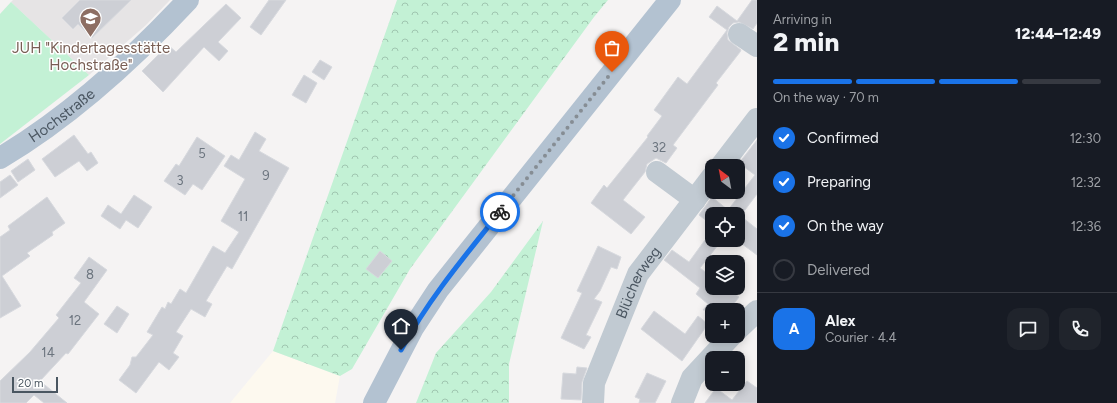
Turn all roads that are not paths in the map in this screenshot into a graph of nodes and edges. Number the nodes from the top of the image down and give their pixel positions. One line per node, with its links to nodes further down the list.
1 (188, 0): 4 (main road, Hochstraße)
2 (670, 0): 12 (main road)
3 (757, 119): 5 (street)
4 (0, 158)
5 (726, 159)
6 (656, 172): 8 (street)
7 (705, 186): 8 (street, Blücherweg)
8 (694, 200): 13 (street, Blücherweg)
9 (757, 311): 10 (street)
10 (745, 323)
11 (724, 343): 14 (street)
12 (374, 403)
13 (593, 403)
14 (682, 403)

